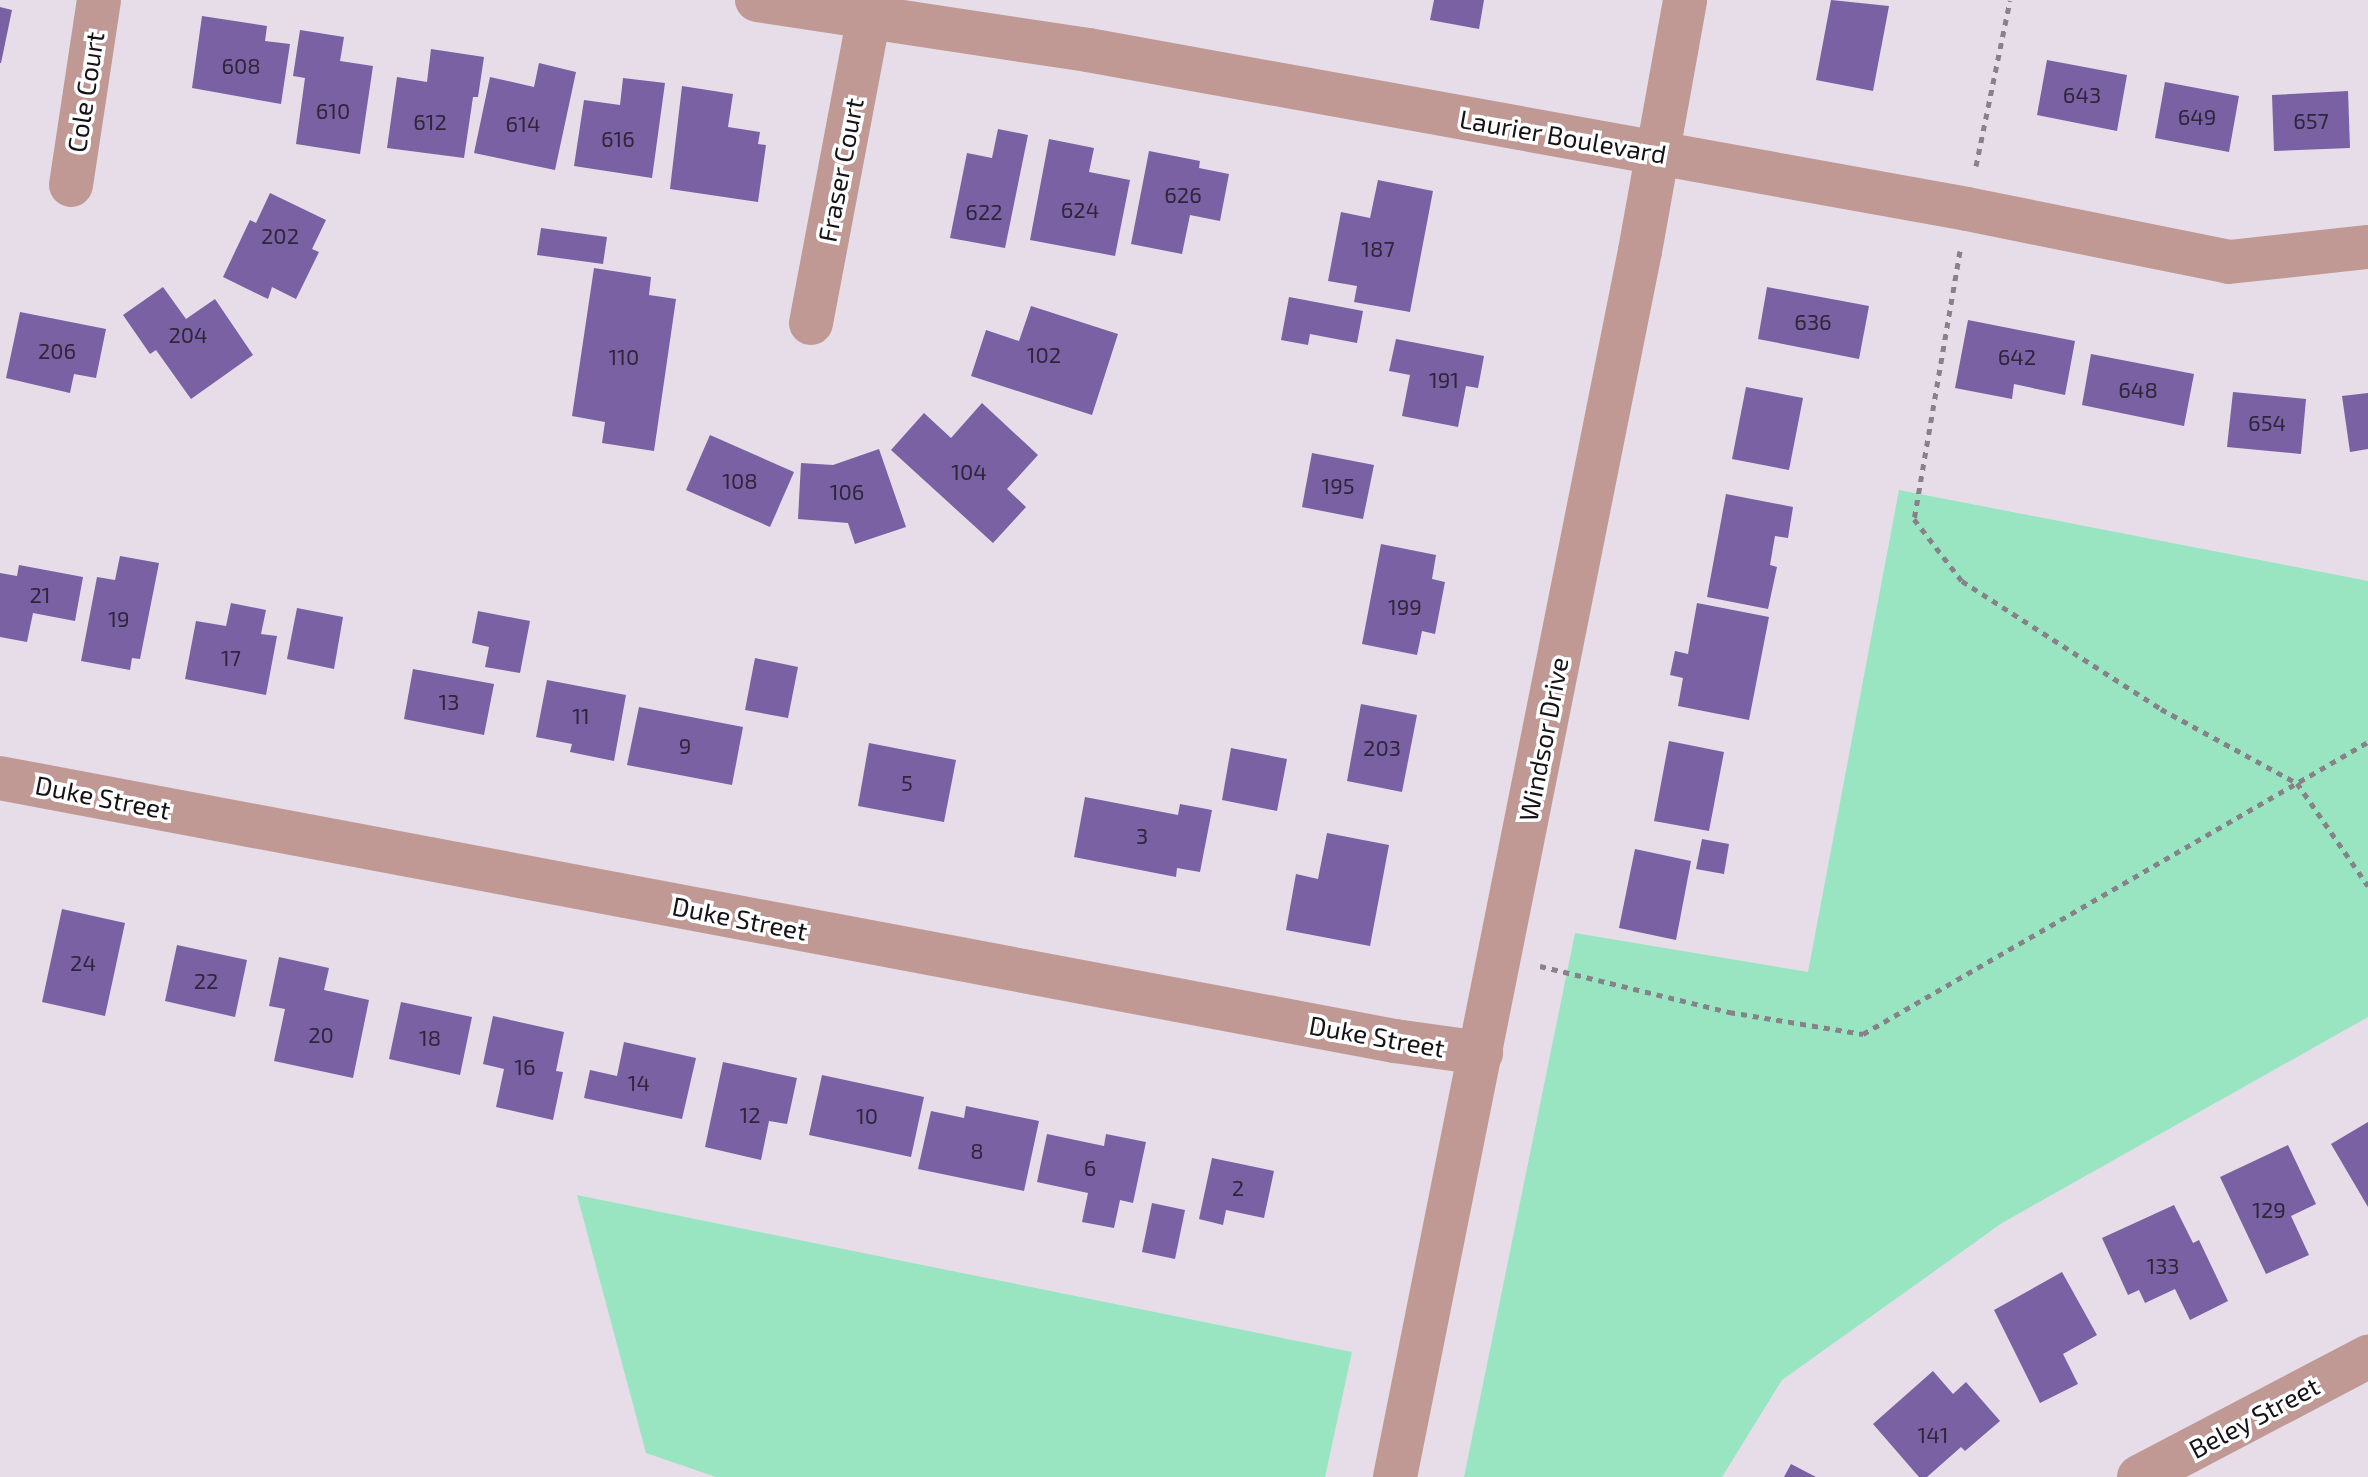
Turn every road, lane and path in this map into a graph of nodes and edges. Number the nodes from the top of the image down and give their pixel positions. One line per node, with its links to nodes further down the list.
1 (99, 0): 7 (street, Cole Court)
2 (757, 0): 5 (street, Laurier Boulevard)
3 (1685, 0): 6 (street, Windsor Drive)
4 (2010, 0): 8 (path)
5 (869, 17): 6 (street, Laurier Boulevard); 10 (street, Fraser Court)
6 (1659, 153): 8 (street, Laurier Boulevard); 15 (street, Windsor Drive)
7 (71, 185)
8 (1967, 209): 9 (street, Laurier Boulevard); 13 (path)
9 (2368, 247)
10 (811, 323)
11 (2368, 742): 13 (path)
12 (0, 778): 16 (street, Duke Street)
13 (2297, 783): 14 (path); 15 (path)
14 (2368, 886)
15 (1500, 956): 16 (street, Windsor Drive)
16 (1481, 1053): 18 (street, Windsor Drive)
17 (2368, 1357): 19 (street, Beley Street)
18 (1395, 1477)
19 (2139, 1477)

